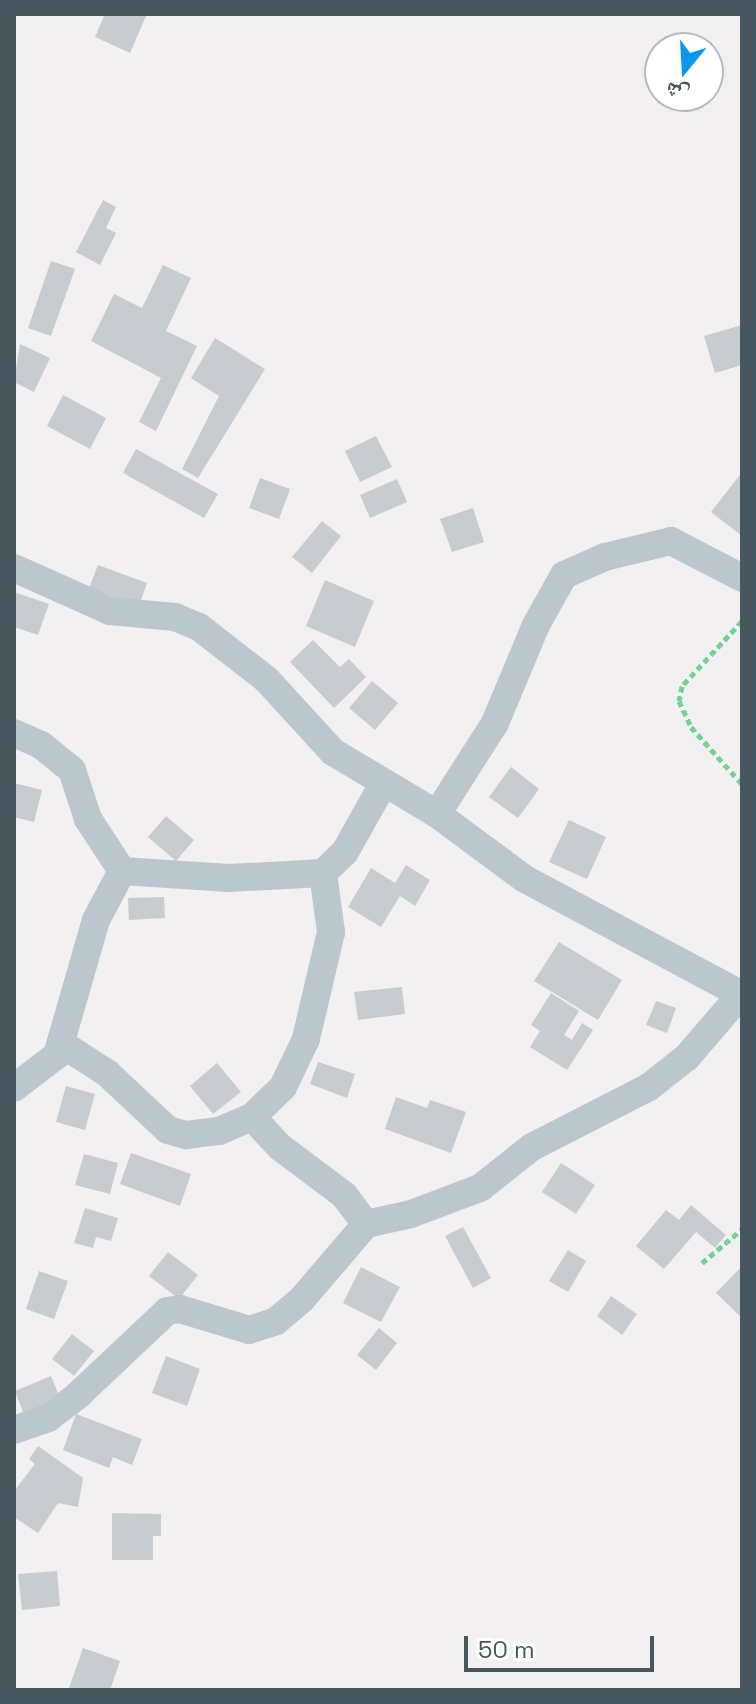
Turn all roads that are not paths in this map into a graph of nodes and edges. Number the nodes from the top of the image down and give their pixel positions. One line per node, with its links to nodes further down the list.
1 (14, 568): 4 (street)
2 (742, 578): 5 (street)
3 (14, 733): 6 (street)
4 (383, 784): 5 (street); 7 (street)
5 (437, 814): 8 (street)
6 (122, 871): 7 (street); 9 (street)
7 (323, 873): 11 (street)
8 (741, 994): 12 (street)
9 (62, 1044): 10 (street); 11 (street)
10 (14, 1088)
11 (252, 1117): 12 (street)
12 (366, 1224): 13 (street)
13 (14, 1430)

